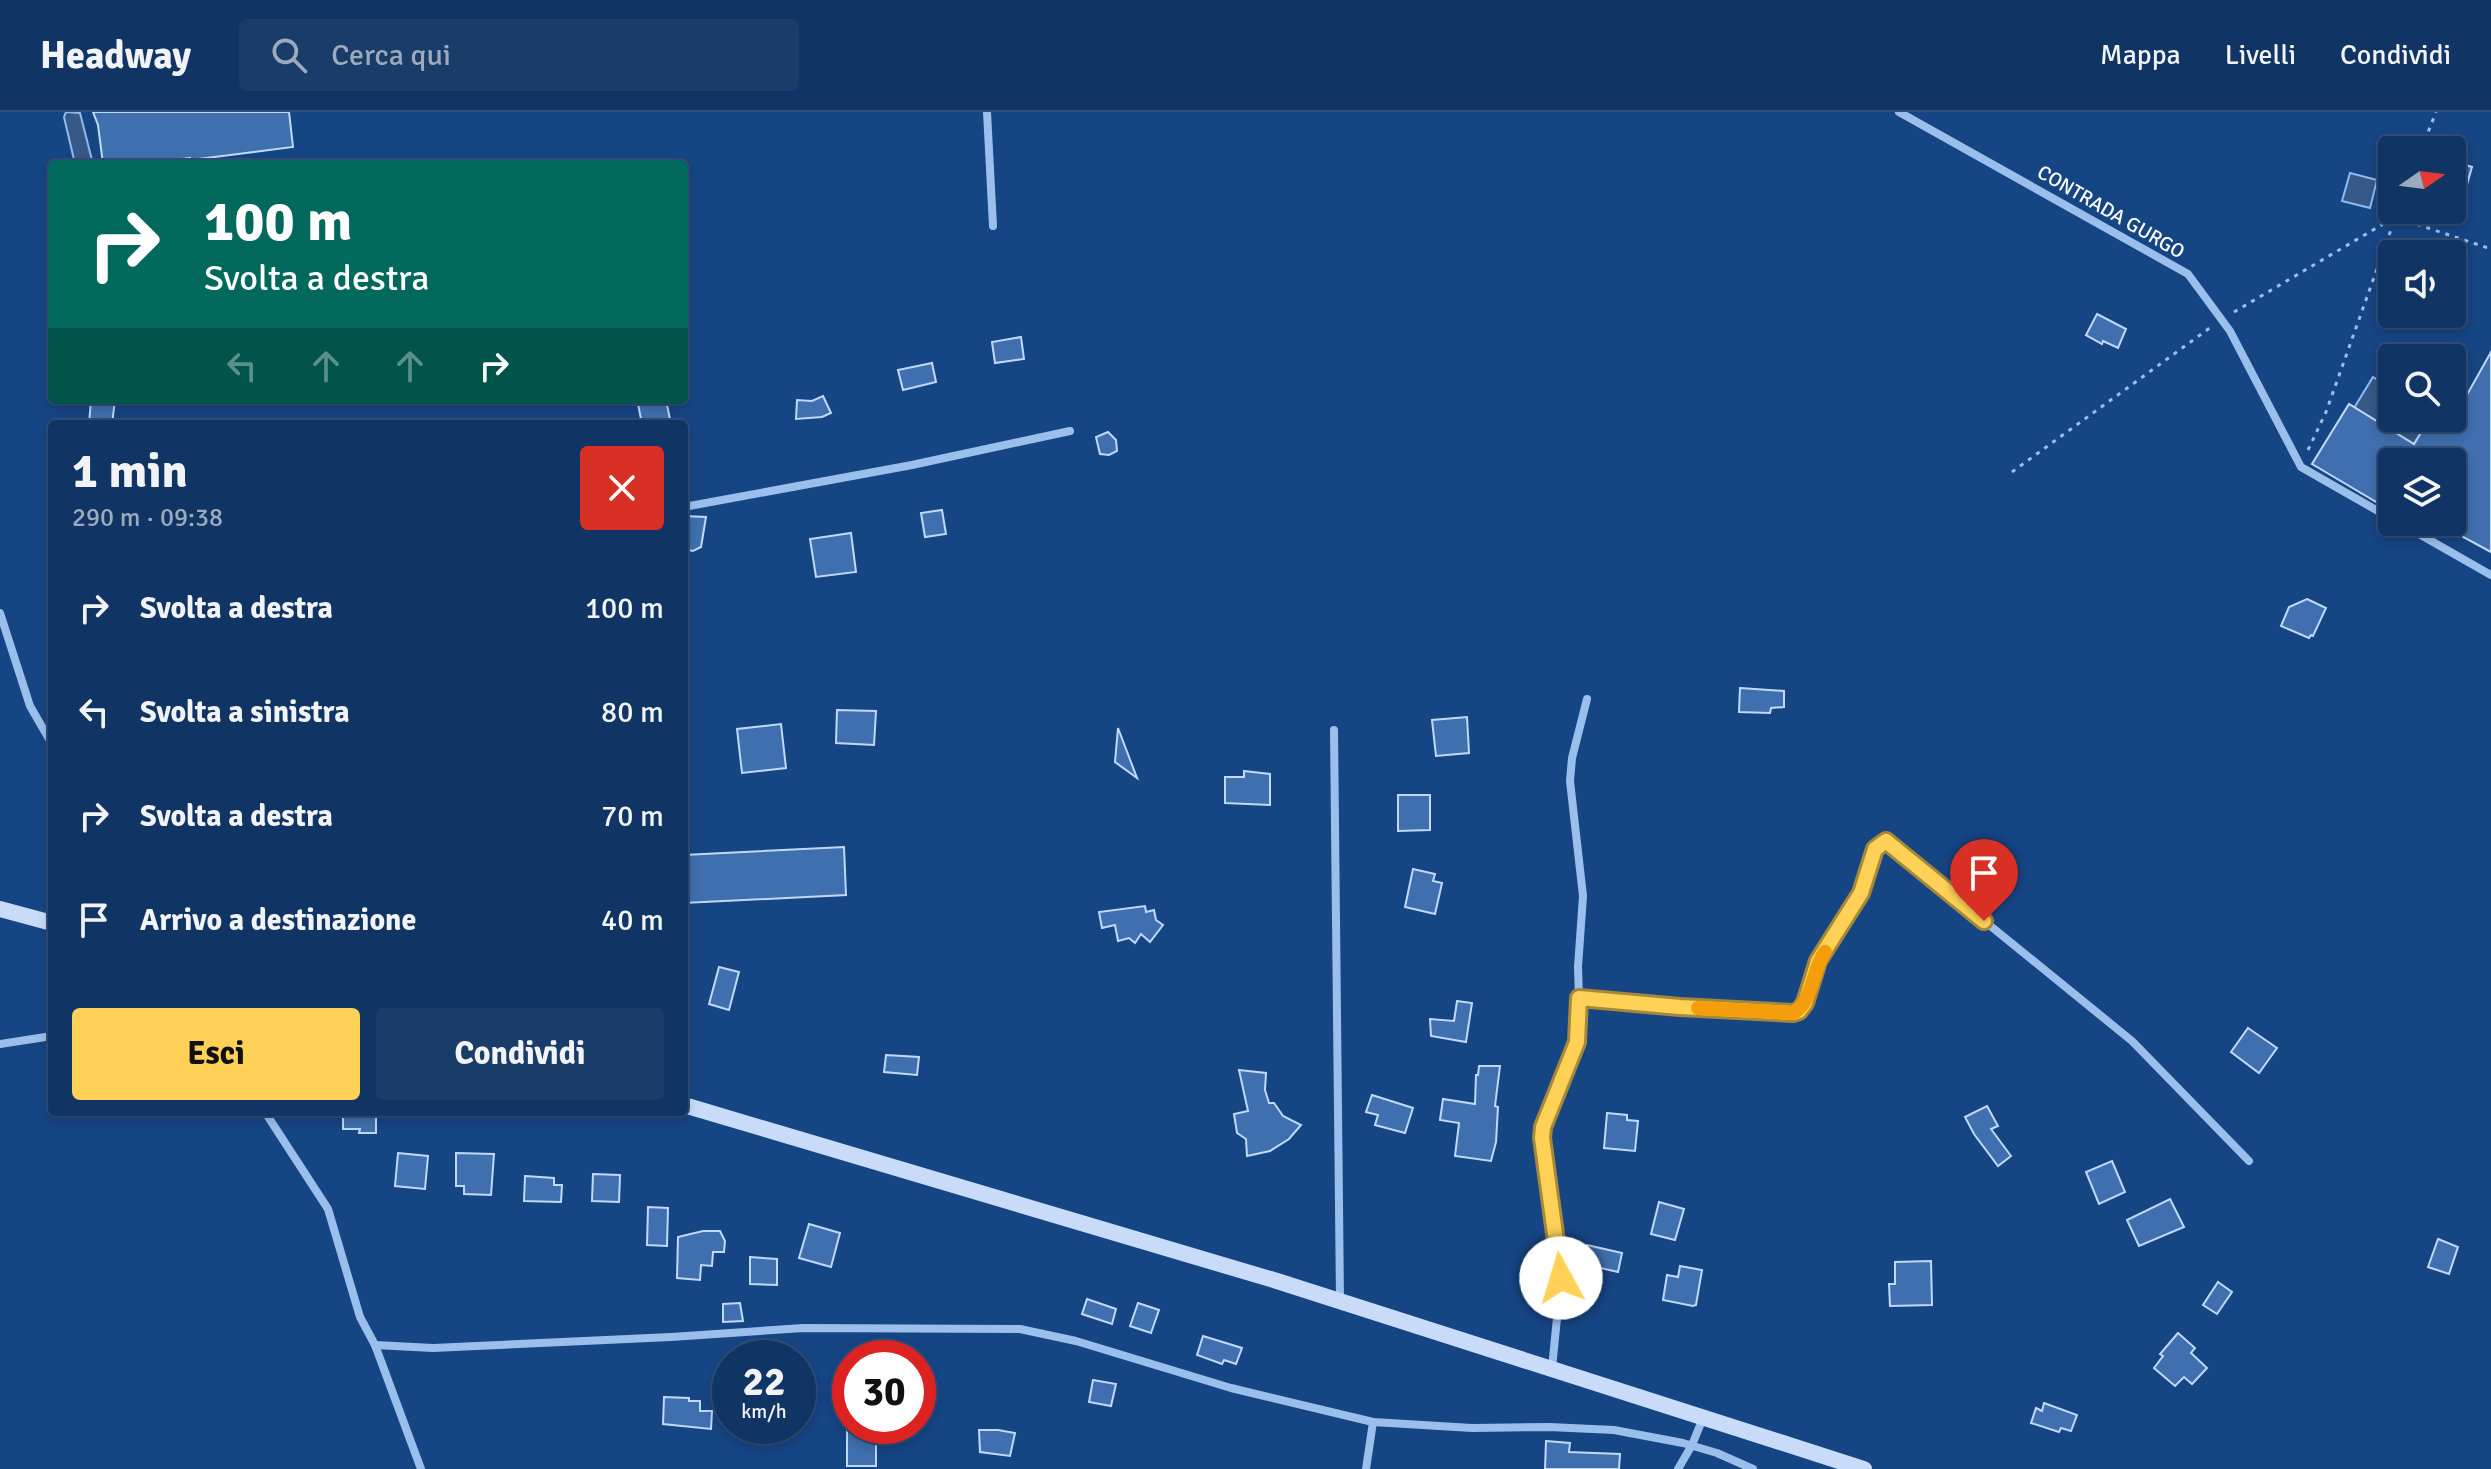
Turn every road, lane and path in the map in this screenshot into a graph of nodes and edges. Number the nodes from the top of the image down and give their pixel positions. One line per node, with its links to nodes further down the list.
1 (987, 112): 8 (street)
2 (1899, 112): 10 (street, CONTRADA GURGO)
3 (2436, 112): 4 (path)
4 (2427, 136)
5 (2383, 224): 10 (path)
6 (2393, 224): 12 (path)
7 (2416, 224): 9 (path)
8 (993, 226)
9 (2491, 249)
10 (2222, 319): 12 (street, CONTRADA GURGO); 13 (path)
11 (1070, 431): 14 (street)
12 (2301, 467): 15 (street)
13 (2012, 472)
14 (688, 506)
15 (2378, 511)
16 (2423, 536): 17 (street)
17 (2491, 575)
18 (0, 613): 21 (street)
19 (1587, 699): 24 (street)
20 (1334, 730): 30 (street)
21 (48, 737)
22 (0, 909): 23 (main road)
23 (48, 922)
24 (1579, 998): 29 (street); 32 (street)
25 (48, 1037): 26 (street)
26 (0, 1044)
27 (688, 1106): 30 (main road)
28 (268, 1116): 31 (street)
29 (2249, 1161)
30 (1340, 1302): 32 (main road)
31 (375, 1345): 34 (street); 36 (street)
32 (1552, 1369): 33 (main road)
33 (1704, 1417): 35 (street); 40 (main road)
34 (1373, 1422): 35 (street); 37 (street)
35 (1692, 1445): 38 (street); 39 (street)
36 (421, 1469)
37 (1366, 1469)
38 (1678, 1469)
39 (1753, 1469)
40 (1864, 1469)

